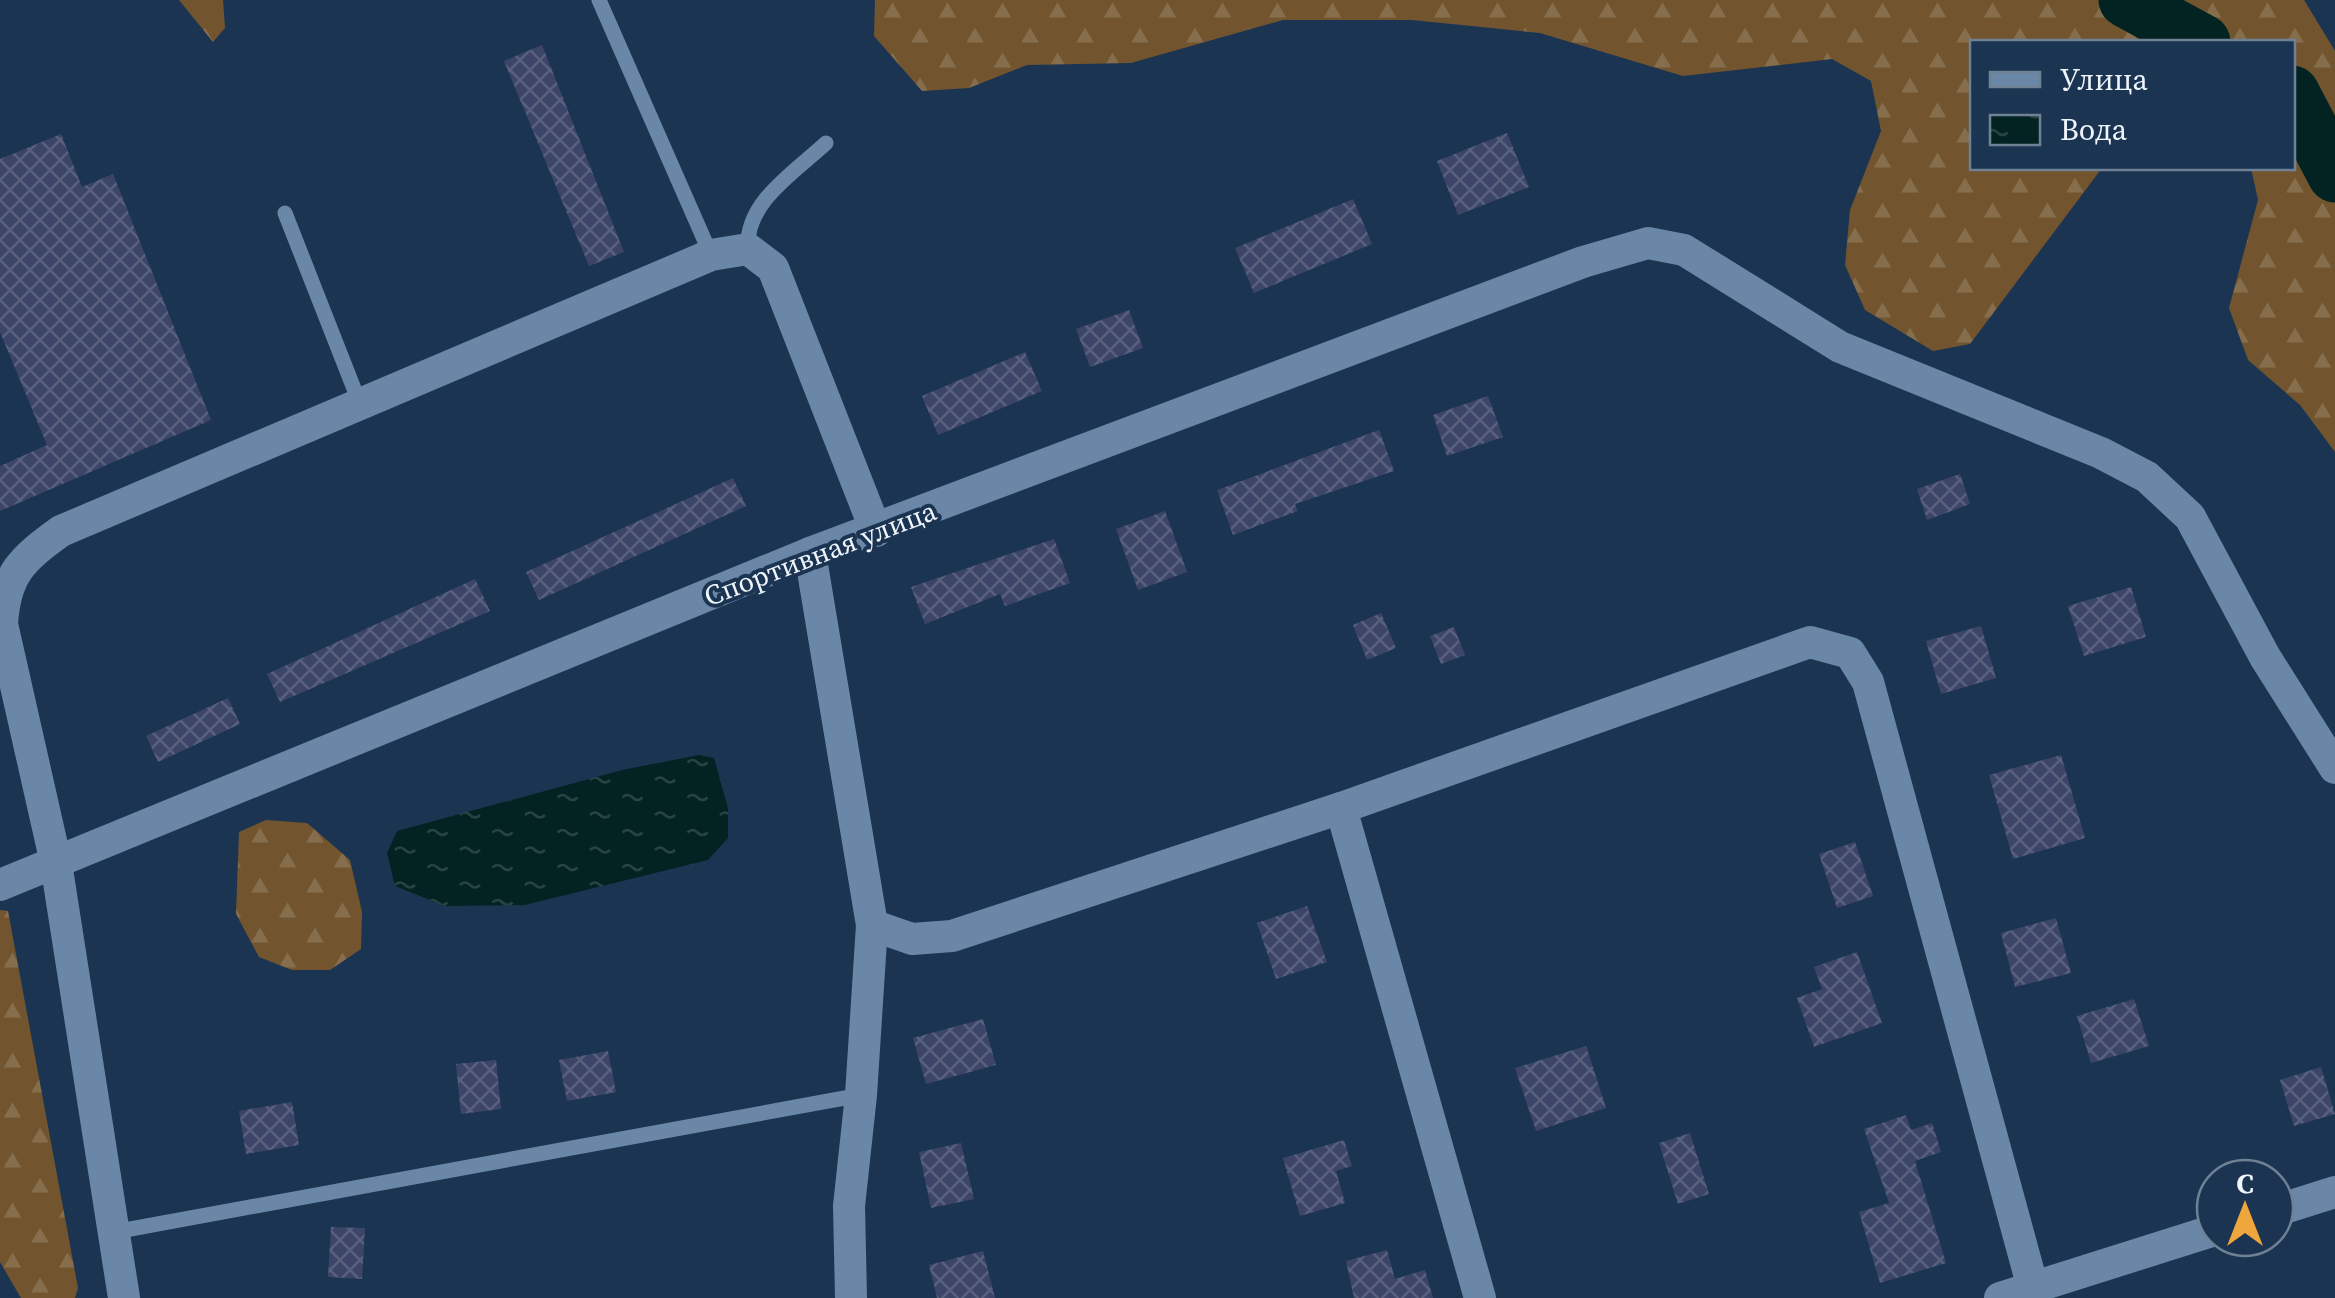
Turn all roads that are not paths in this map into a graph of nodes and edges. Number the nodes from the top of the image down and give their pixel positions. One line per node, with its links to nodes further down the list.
1 (599, 0): 5 (lane)
2 (826, 143): 4 (lane)
3 (285, 213): 6 (lane)
4 (748, 249): 5 (street); 7 (street)
5 (711, 255): 6 (street)
6 (360, 404): 9 (street)
7 (876, 531): 8 (street, Спортивная улица); 10 (street, Спортивная улица)
8 (810, 554): 12 (street, Спортивная улица); 14 (street)
9 (1, 622): 12 (street)
10 (2335, 768)
11 (1342, 808): 14 (street); 20 (street); 23 (street)
12 (56, 863): 13 (street, Спортивная улица); 18 (street)
13 (0, 885)
14 (872, 925): 15 (street)
15 (862, 1095): 18 (lane); 22 (street)
16 (2335, 1192): 17 (street)
17 (2295, 1205)
18 (114, 1232): 21 (street)
19 (2195, 1236): 20 (street)
20 (2033, 1288): 24 (street)
21 (124, 1298)
22 (851, 1298)
23 (1480, 1298)
24 (2000, 1298)

